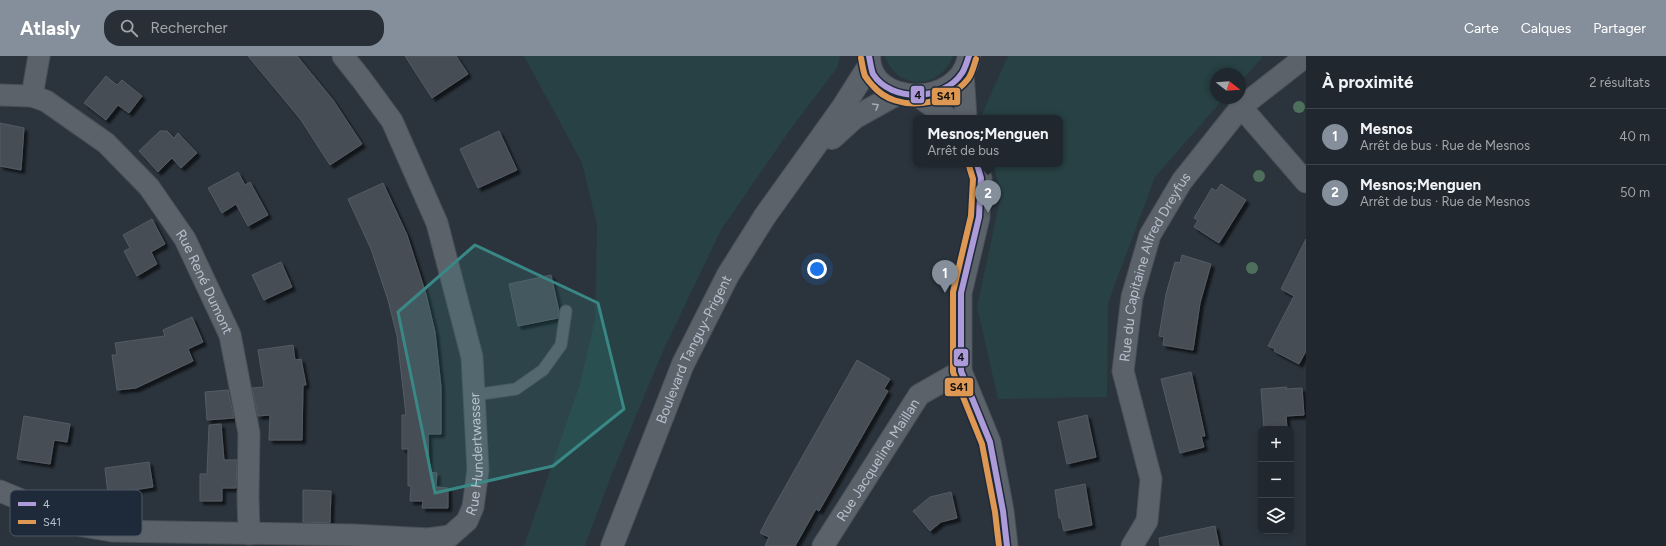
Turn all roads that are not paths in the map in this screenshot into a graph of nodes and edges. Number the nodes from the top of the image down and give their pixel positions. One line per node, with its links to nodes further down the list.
1 (39, 56): 8 (street)
2 (342, 56): 17 (street, Rue Hundertwasser)
3 (1306, 58): 9 (street, Rue du Capitaine Alfred Dreyfus)
4 (869, 61): 7 (street); 12 (street, Boulevard Tanguy-Prigent)
5 (966, 64): 7 (street, Boulevard Tanguy-Prigent); 11 (street)
6 (0, 95): 8 (street)
7 (908, 95): 10 (street); 12 (street, Boulevard Tanguy-Prigent, one-way to 7)
8 (32, 96): 21 (street, Rue René Dumont)
9 (1241, 107): 14 (street); 25 (street, Rue du Capitaine Alfred Dreyfus)
10 (943, 115)
11 (966, 115)
12 (800, 166): 22 (street, Boulevard Tanguy-Prigent)
13 (977, 167): 16 (street)
14 (1305, 178)
15 (566, 311): 17 (lane)
16 (961, 371): 23 (street, Rue Jacqueline Maillan); 24 (street)
17 (474, 395): 21 (street, Rue Hundertwasser)
18 (0, 491): 19 (street, Rue Hundertwasser)
19 (10, 495)
20 (142, 532): 21 (street, Rue Hundertwasser)
21 (249, 534)
22 (612, 546)
23 (823, 546)
24 (1007, 546)
25 (1132, 546)

